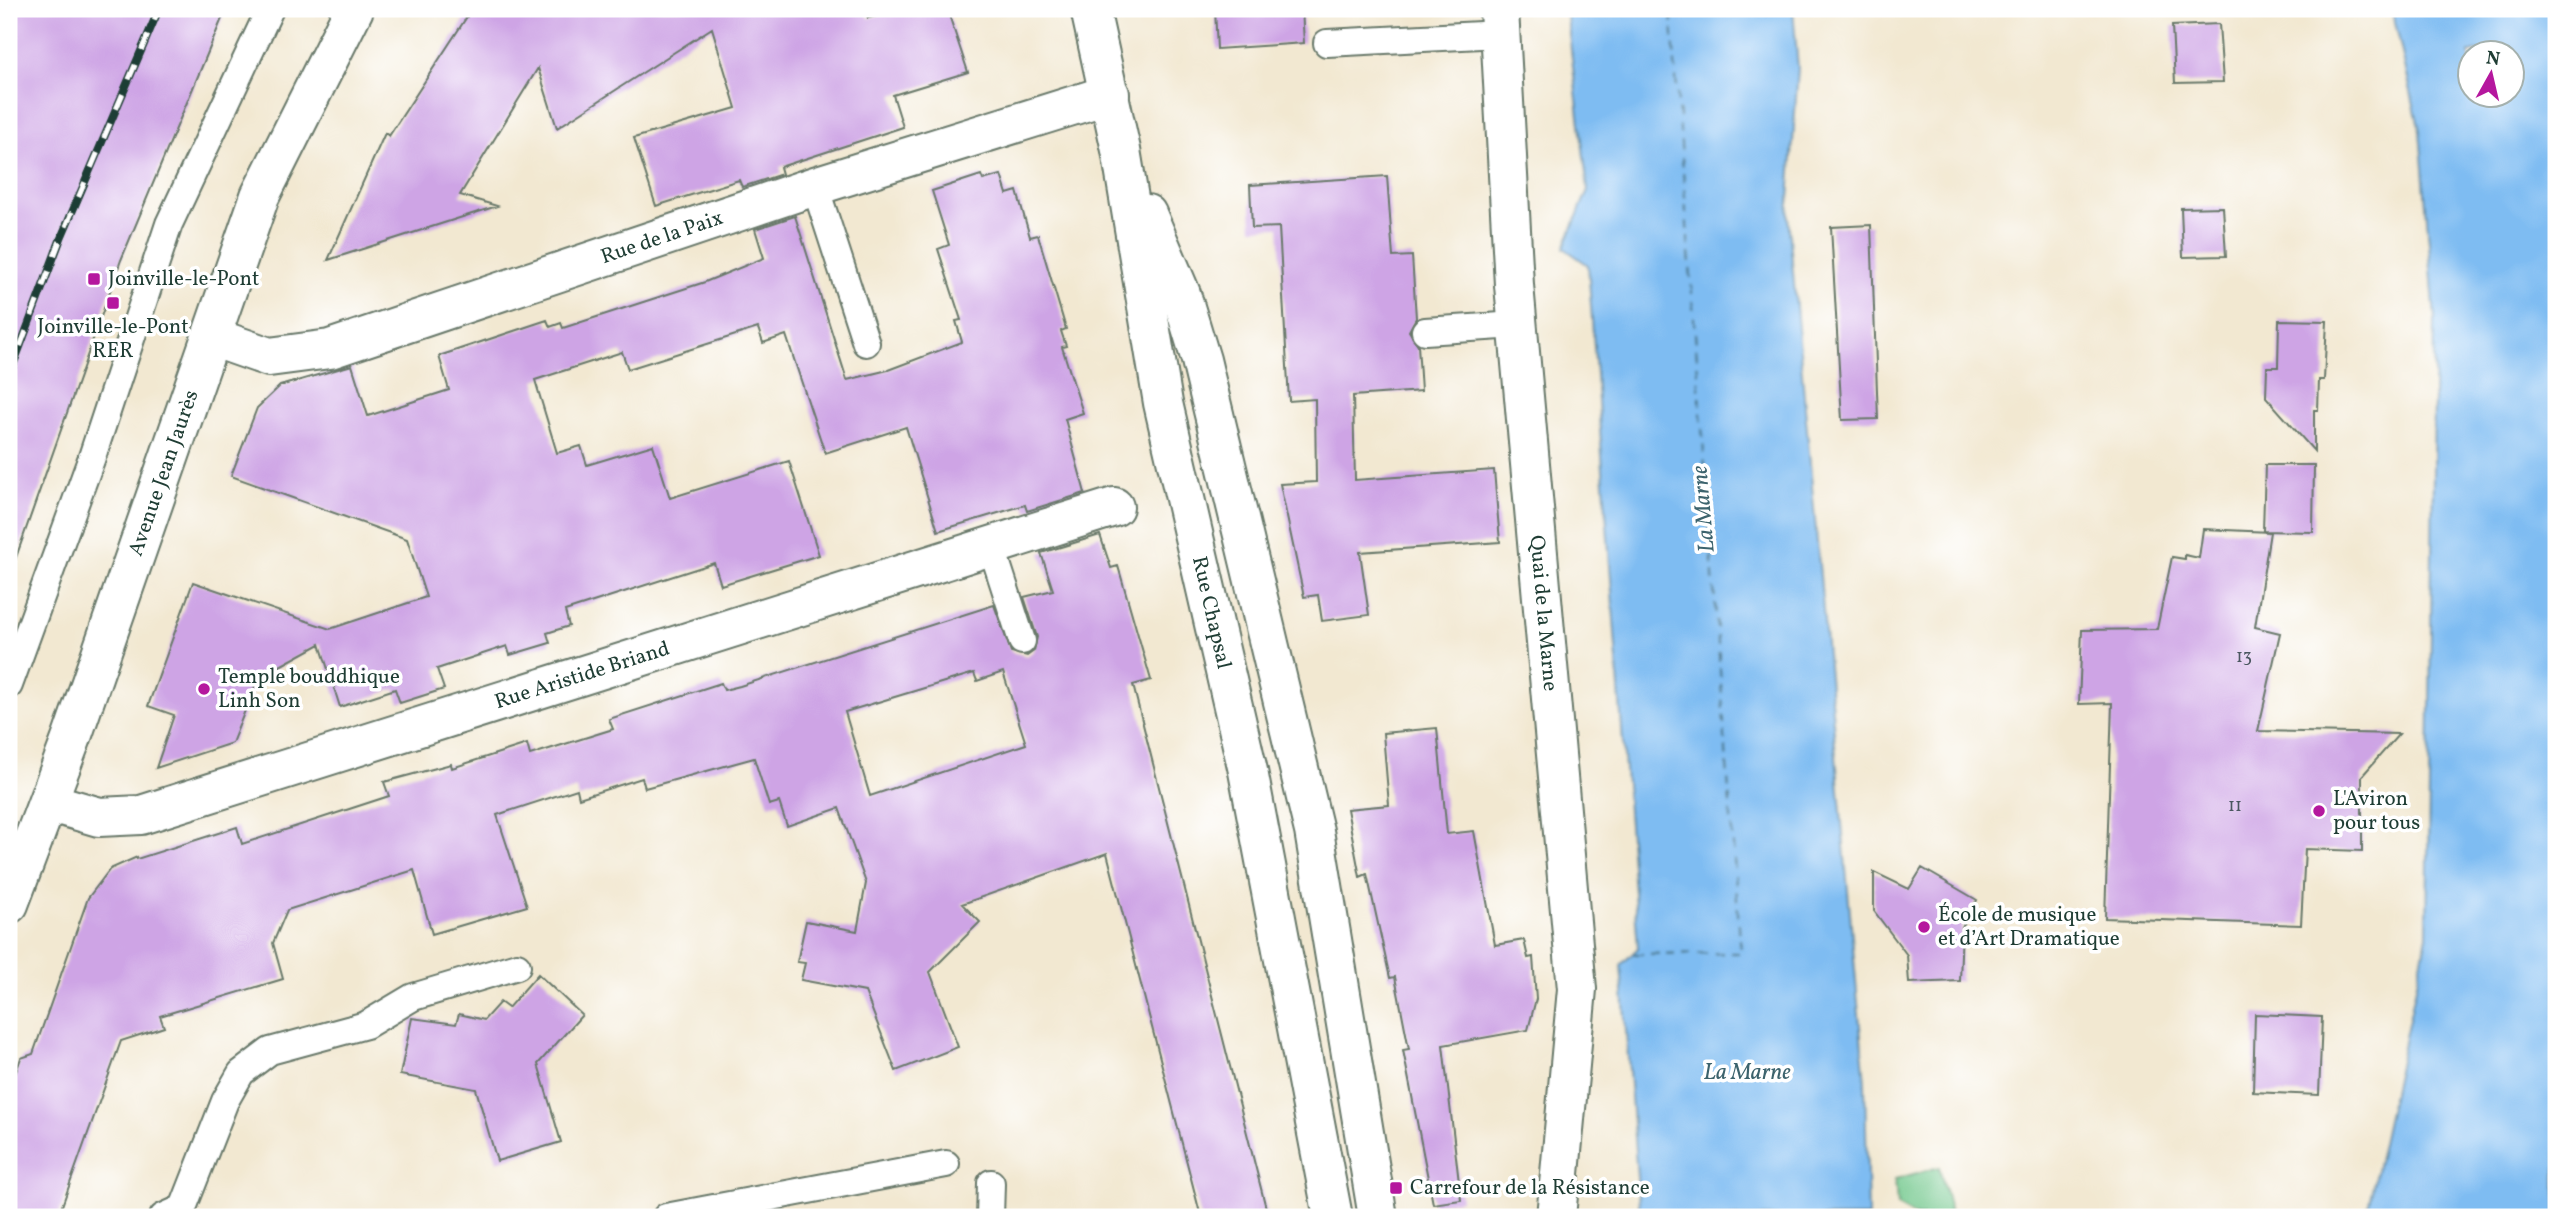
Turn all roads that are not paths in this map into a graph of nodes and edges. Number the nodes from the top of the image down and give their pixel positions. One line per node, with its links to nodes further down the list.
1 (270, 9): 16 (lane)
2 (354, 9): 11 (main road, Avenue Jean Jaurès)
3 (1090, 9): 6 (main road, Rue Chapsal)
4 (1499, 22): 5 (lane); 9 (main road, Quai de la Marne)
5 (1327, 43)
6 (1110, 94): 7 (main road, Rue Chapsal); 8 (main road, Rue de la Paix)
7 (1121, 150): 25 (main road, Rue Chapsal); 26 (main road)
8 (815, 186): 11 (main road, Rue de la Paix); 12 (lane)
9 (1517, 325): 10 (lane); 27 (main road, Quai de la Marne)
10 (1425, 331)
11 (212, 337): 17 (main road, Avenue Jean Jaurès)
12 (866, 343)
13 (1114, 507): 14 (main road, Rue Aristide Briand)
14 (992, 545): 15 (lane); 17 (main road, Rue Aristide Briand)
15 (1023, 641)
16 (9, 685)
17 (48, 802): 18 (main road, Avenue Jean Jaurès)
18 (9, 904)
19 (517, 966): 22 (lane)
20 (946, 1164): 23 (lane)
21 (991, 1183): 24 (lane)
22 (163, 1217)
23 (666, 1217)
24 (990, 1217)
25 (1333, 1217)
26 (1378, 1217)
27 (1556, 1217)

